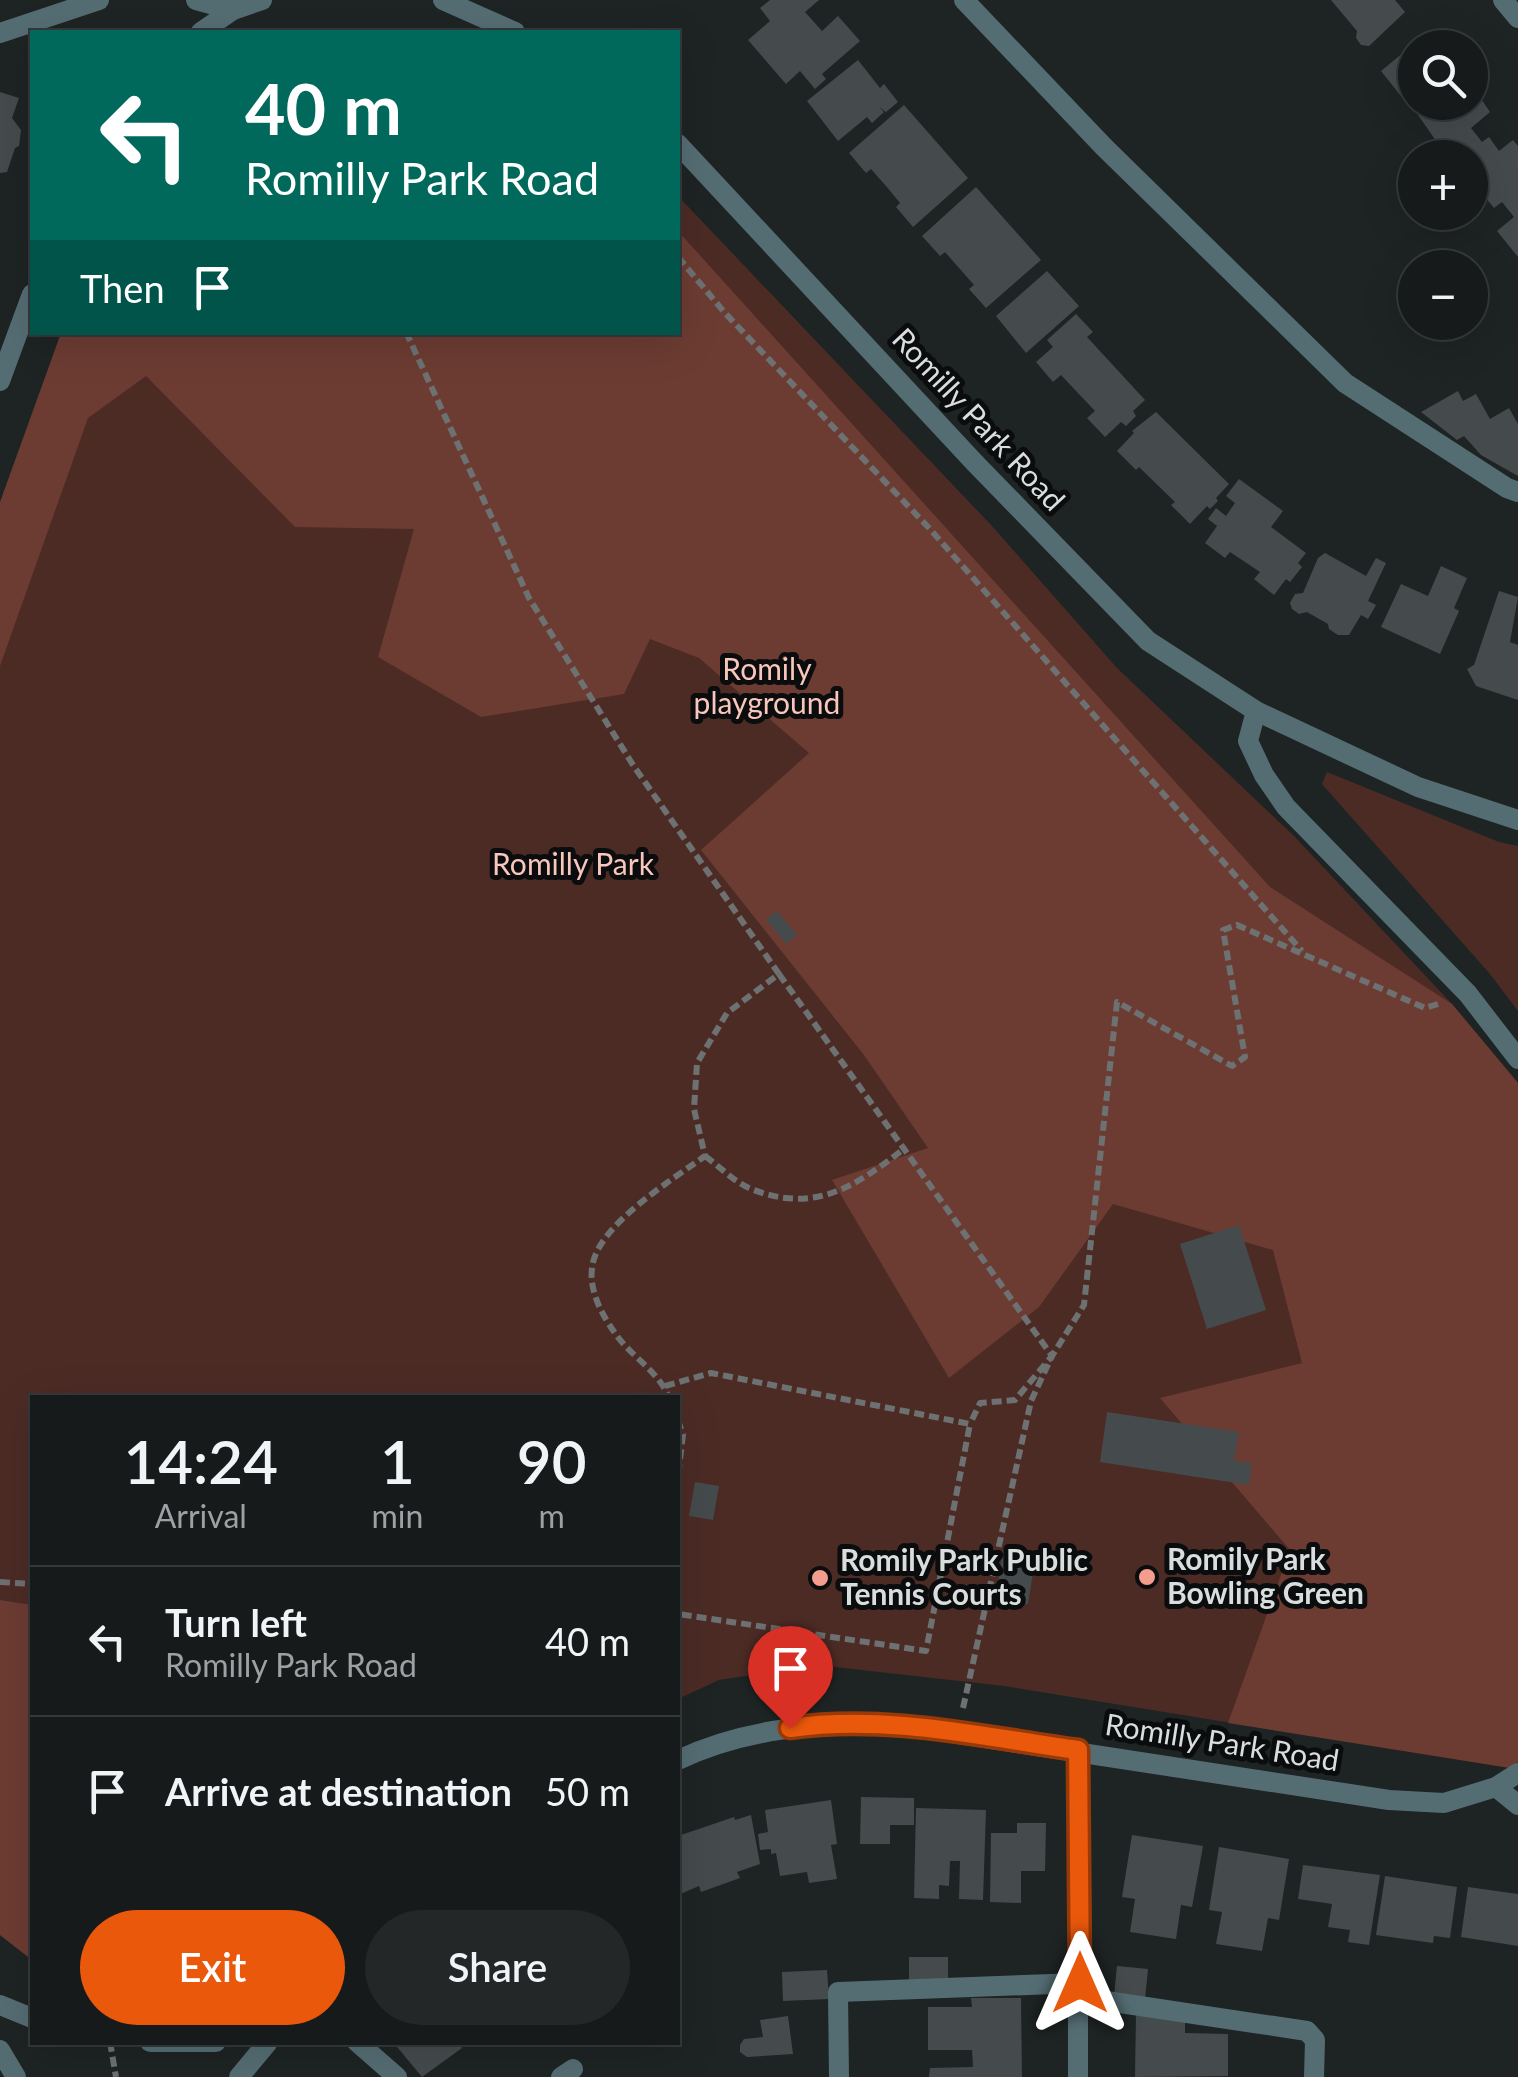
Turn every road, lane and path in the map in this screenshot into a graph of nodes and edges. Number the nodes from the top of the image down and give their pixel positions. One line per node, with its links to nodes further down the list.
1 (99, 0): 11 (street)
2 (196, 0): 7 (street)
3 (262, 0): 7 (street)
4 (443, 0): 10 (street)
5 (964, 0): 17 (street)
6 (1503, 0): 8 (street)
7 (233, 10): 9 (street)
8 (1518, 18)
9 (203, 30)
10 (510, 30)
11 (0, 32)
12 (680, 146): 18 (street, Romilly Park Road)
13 (680, 259): 20 (path)
14 (30, 299): 16 (street)
15 (407, 335): 21 (path)
16 (0, 381)
17 (1518, 492)
18 (1256, 710): 19 (street, Romilly Park Road); 22 (street)
19 (1518, 820)
20 (1306, 955): 22 (path); 26 (path)
21 (779, 974): 24 (path); 25 (path)
22 (1468, 994): 23 (street)
23 (1518, 1059)
24 (905, 1148): 25 (path); 26 (path)
25 (705, 1156): 27 (path)
26 (1052, 1356): 29 (path); 35 (path)
27 (665, 1386): 28 (path); 29 (path)
28 (668, 1395)
29 (970, 1424): 34 (path)
30 (680, 1426): 31 (path)
31 (680, 1460)
32 (0, 1582): 33 (path)
33 (30, 1584)
34 (680, 1614)
35 (958, 1733): 36 (street, Romilly Park Road); 37 (street, Romilly Park Road)
36 (1078, 1750): 39 (street, Romilly Park Road); 41 (street)
37 (680, 1759)
38 (1518, 1773): 39 (street, Romilly Park Road)
39 (1496, 1786): 40 (street)
40 (1518, 1805)
41 (1080, 1990): 52 (street); 53 (street); 54 (street)
42 (0, 2005): 43 (street)
43 (30, 2017)
44 (111, 2045): 49 (path)
45 (266, 2045): 50 (street)
46 (360, 2045): 51 (street)
47 (0, 2050): 48 (street)
48 (16, 2077)
49 (116, 2077)
50 (239, 2077)
51 (397, 2077)
52 (838, 2077)
53 (1078, 2077)
54 (1314, 2077)

